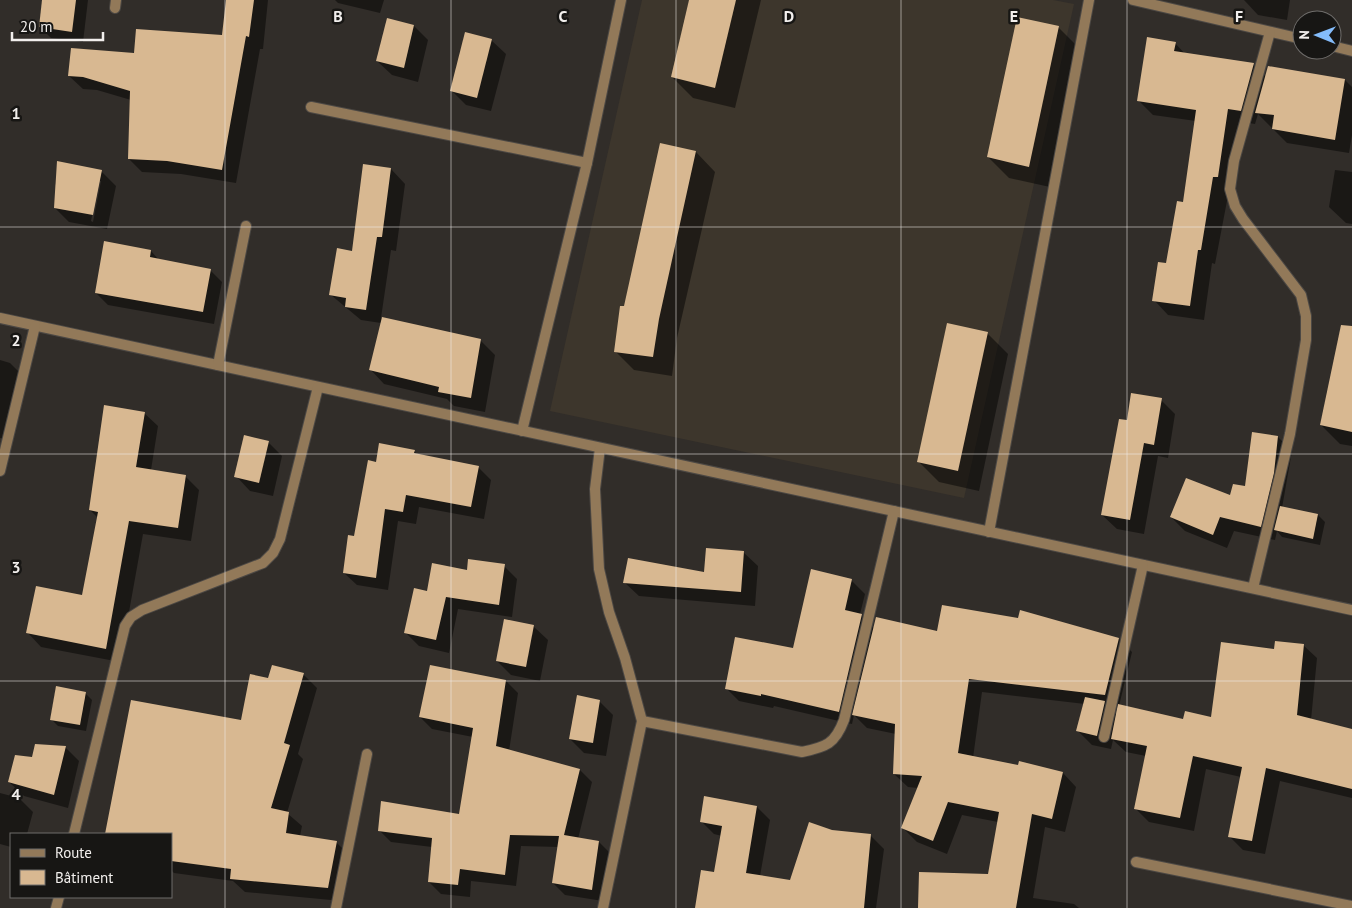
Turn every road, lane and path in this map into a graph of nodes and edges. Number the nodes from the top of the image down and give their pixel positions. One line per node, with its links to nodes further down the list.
1 (621, 0): 7 (street)
2 (1089, 0): 17 (street)
3 (1133, 0): 4 (street)
4 (1270, 32): 5 (street); 19 (street)
5 (1292, 37)
6 (312, 107): 7 (street)
7 (586, 163): 13 (street)
8 (246, 226): 11 (street)
9 (0, 318): 10 (street)
10 (35, 326): 11 (street); 15 (street)
11 (218, 365): 12 (street)
12 (318, 387): 13 (street); 24 (street)
13 (522, 430): 14 (street)
14 (600, 448): 16 (street); 21 (street)
15 (0, 471)
16 (894, 511): 17 (street); 21 (street)
17 (989, 532): 18 (street)
18 (1143, 565): 19 (street); 22 (street)
19 (1253, 588): 20 (street)
20 (1352, 610)
21 (642, 721): 28 (street)
22 (1104, 738)
23 (367, 754): 27 (street)
24 (74, 833)
25 (1136, 862): 26 (street)
26 (1352, 906)
27 (336, 908)
28 (603, 908)

